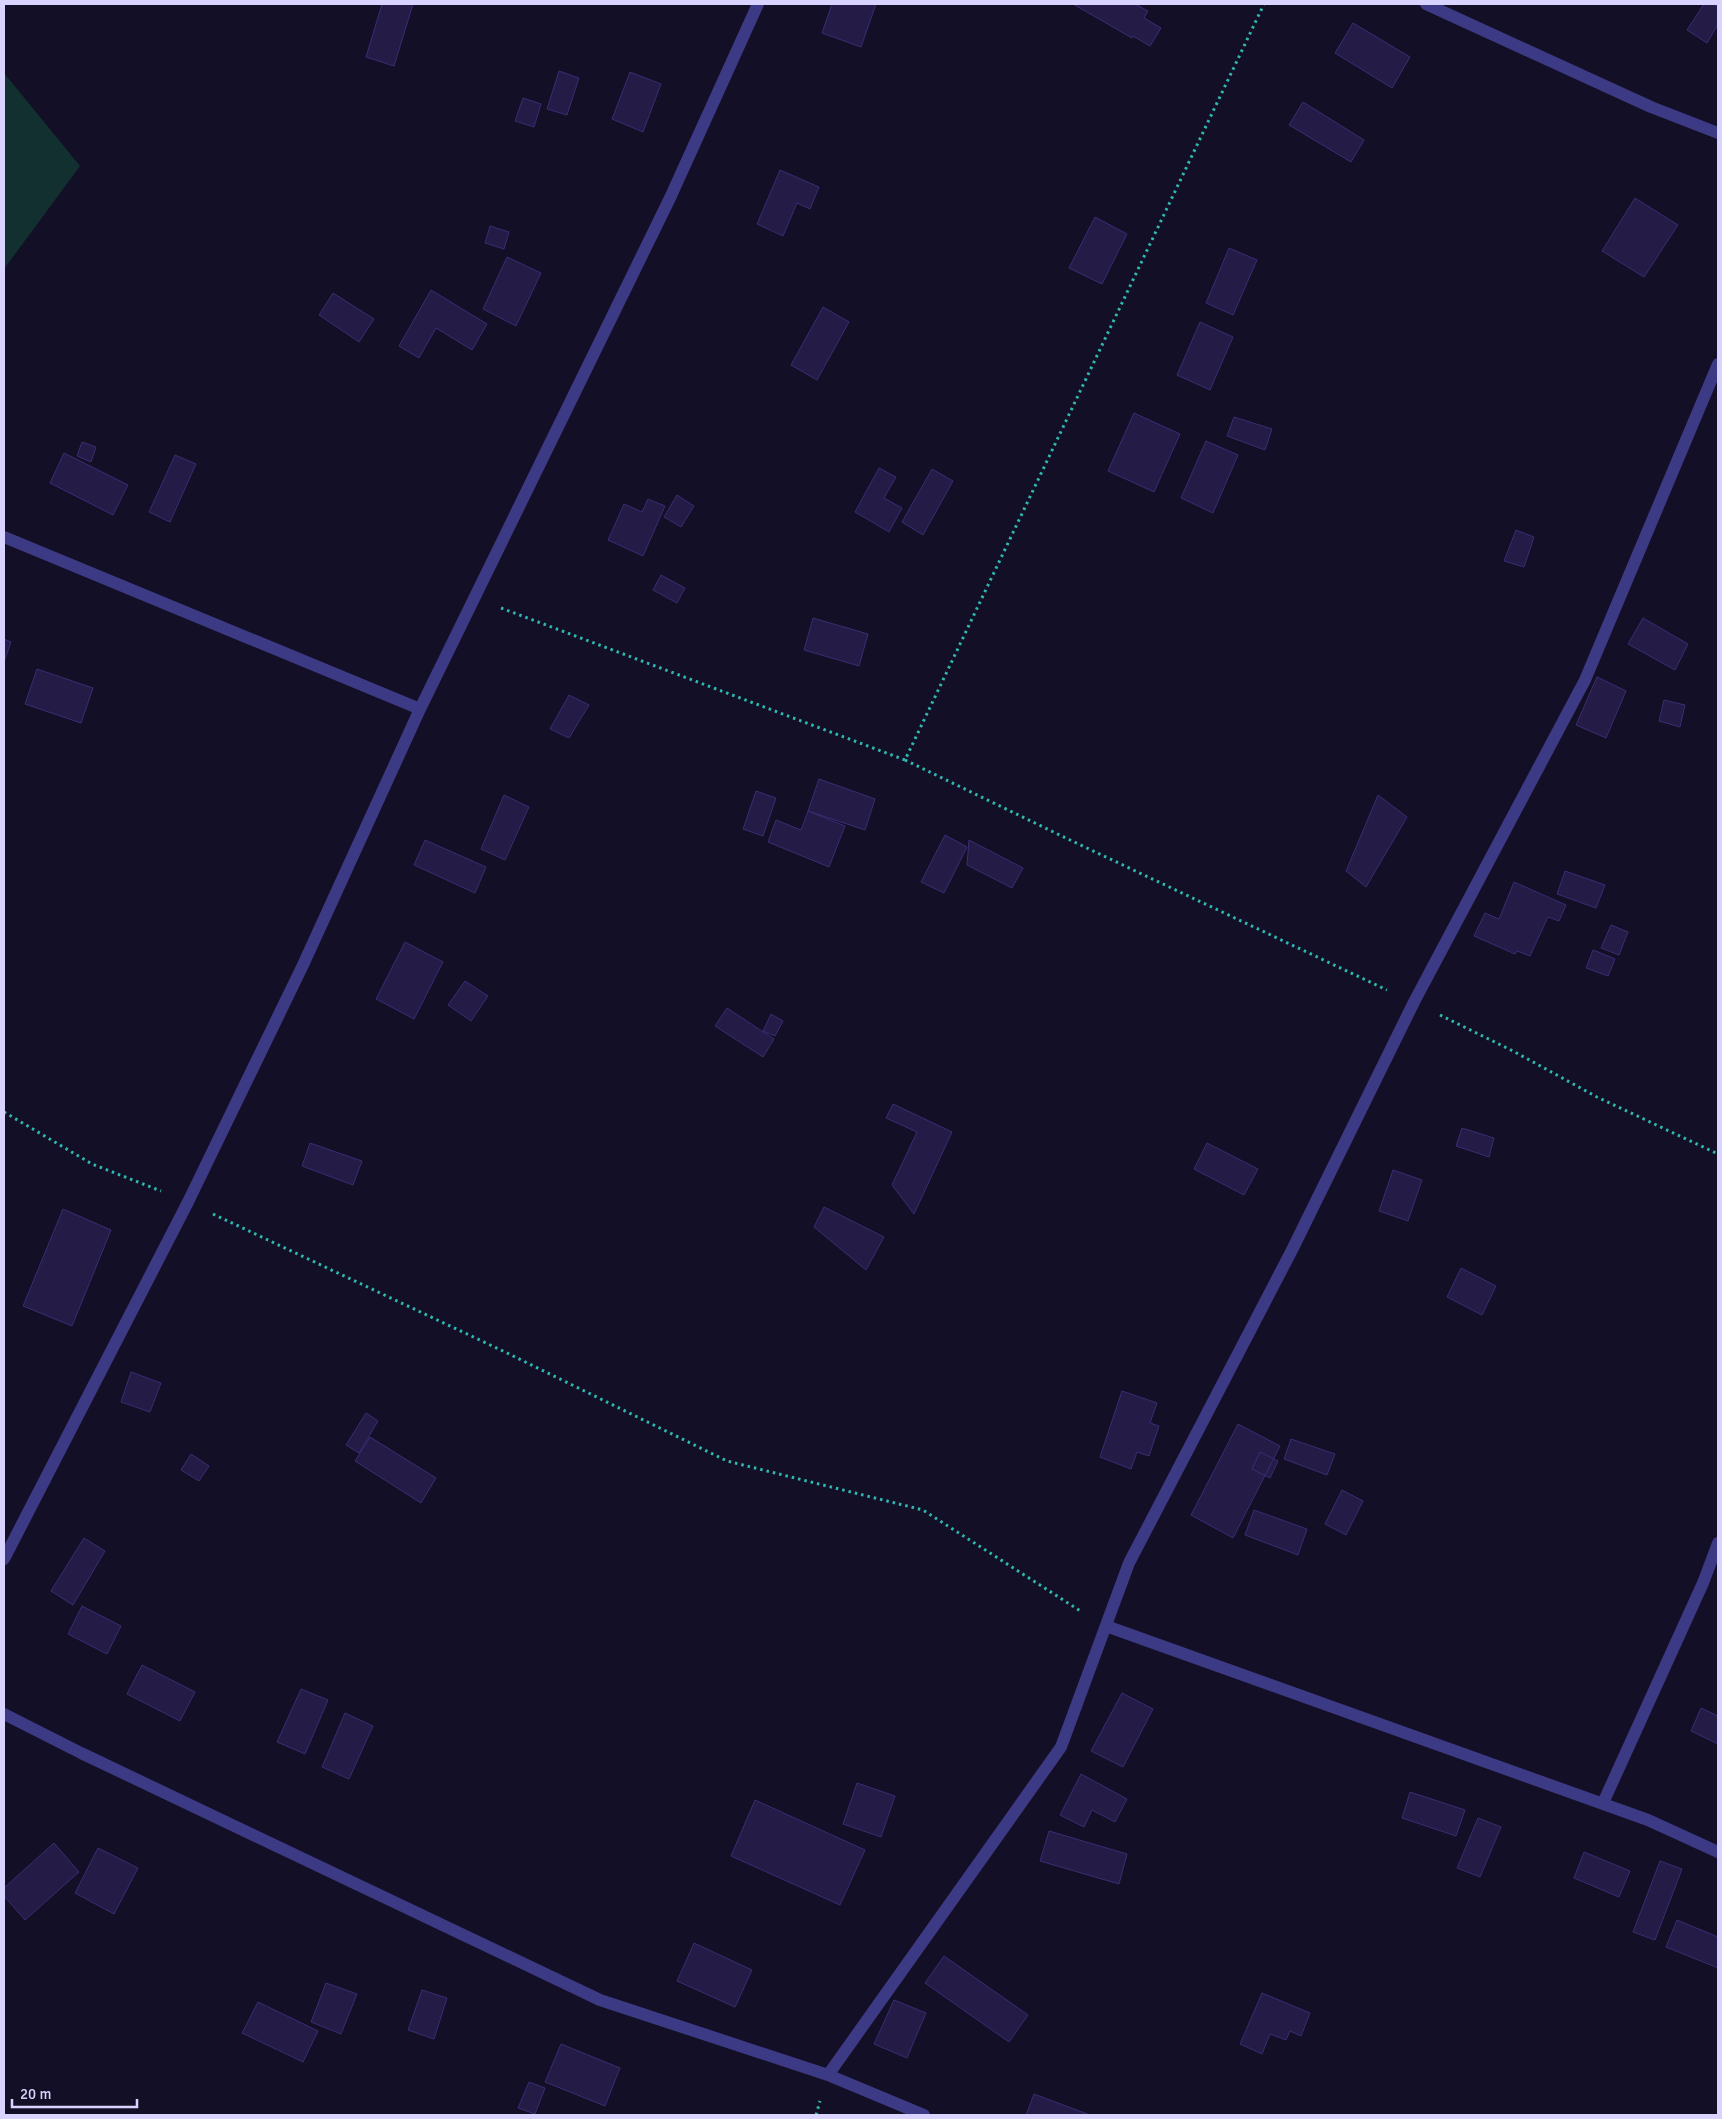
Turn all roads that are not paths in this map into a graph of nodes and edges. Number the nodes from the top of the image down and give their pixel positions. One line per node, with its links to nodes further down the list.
1 (758, 4): 6 (street)
2 (1426, 4): 3 (street)
3 (1718, 132)
4 (1718, 364): 9 (street)
5 (4, 536): 6 (street)
6 (420, 709): 8 (street)
7 (1718, 1543): 11 (street)
8 (4, 1559)
9 (1106, 1626): 11 (street); 13 (street)
10 (4, 1714): 13 (street)
11 (1604, 1804): 12 (street)
12 (1718, 1852)
13 (828, 2075): 14 (street)
14 (924, 2115)

